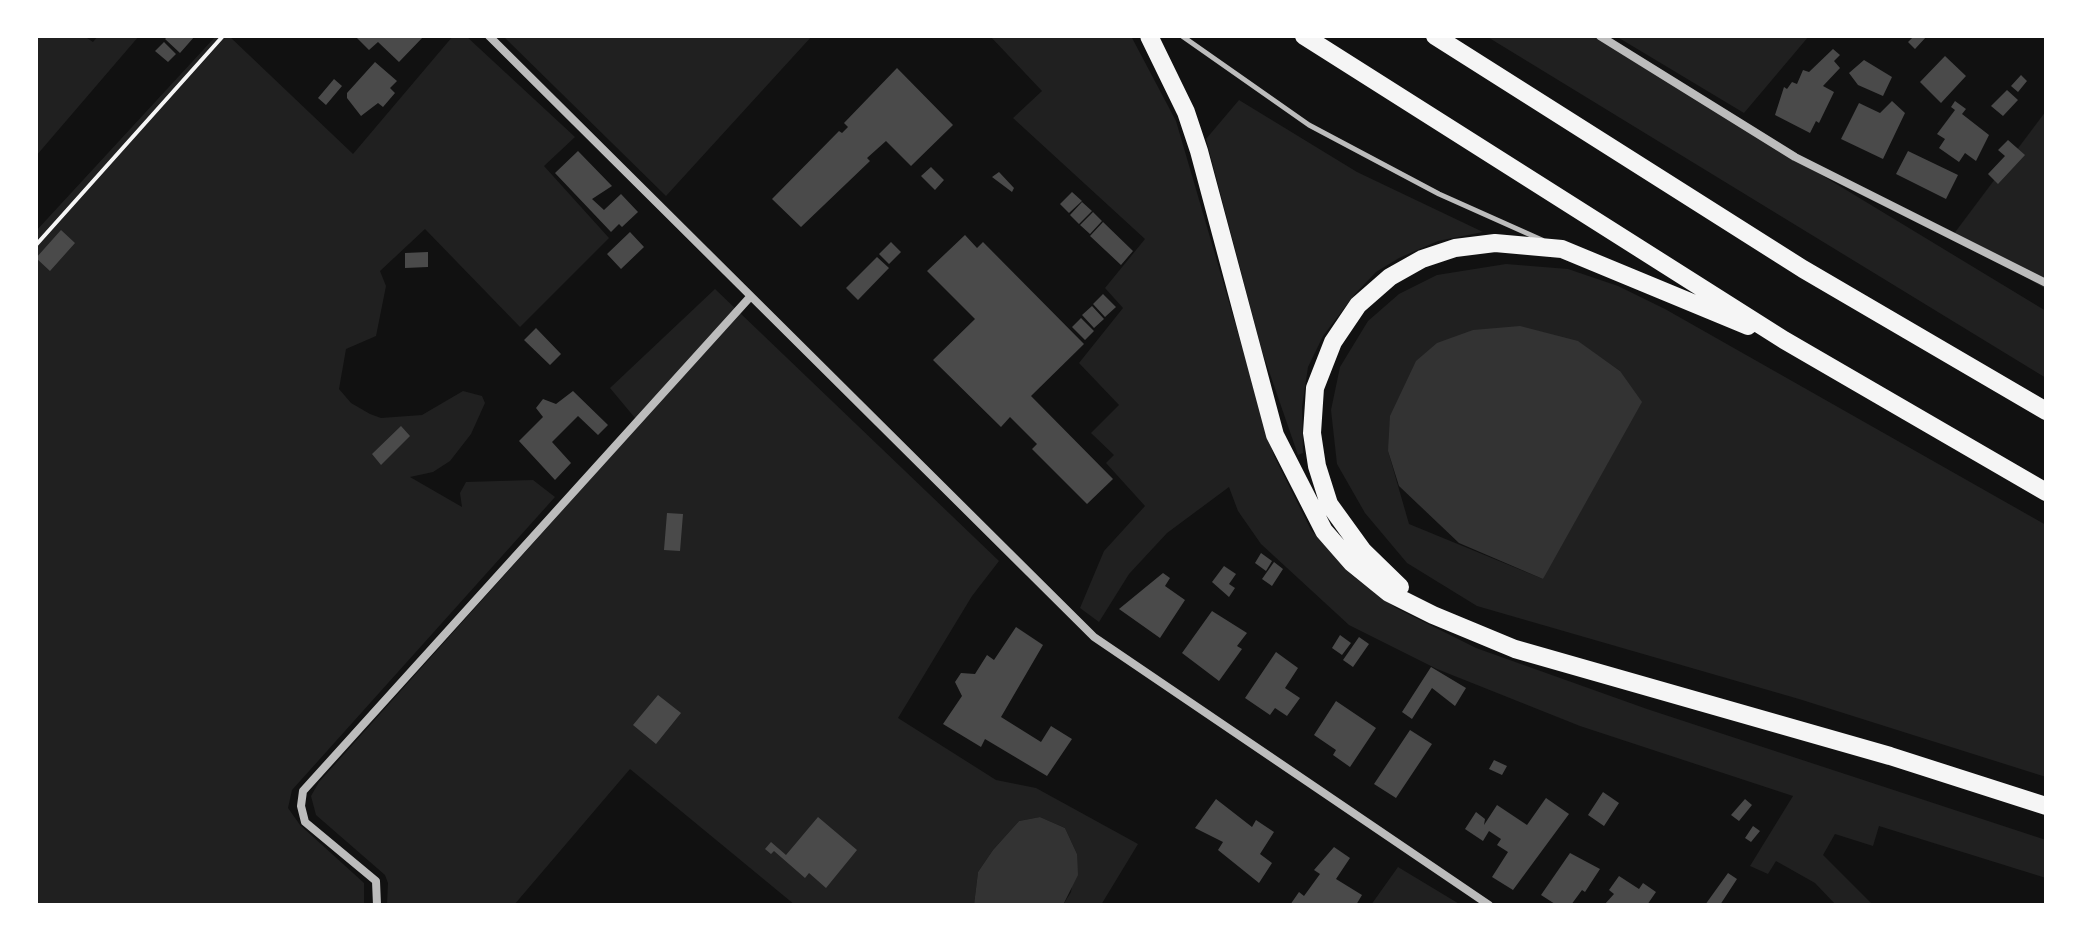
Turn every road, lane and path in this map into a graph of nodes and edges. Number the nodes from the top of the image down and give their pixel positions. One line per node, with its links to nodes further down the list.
1 (223, 36): 8 (path)
2 (489, 36): 11 (street)
3 (1149, 36): 15 (highway)
4 (1182, 36): 9 (lane)
5 (1304, 36): 12 (highway)
6 (1435, 36): 13 (highway)
7 (1600, 36): 10 (street)
8 (36, 245)
9 (1562, 249): 12 (highway); 15 (highway)
10 (2046, 283)
11 (750, 297): 17 (street); 18 (street)
12 (1784, 340): 14 (highway)
13 (2046, 411)
14 (2046, 492)
15 (1433, 615): 16 (highway)
16 (2046, 806)
17 (377, 905)
18 (1489, 905)

